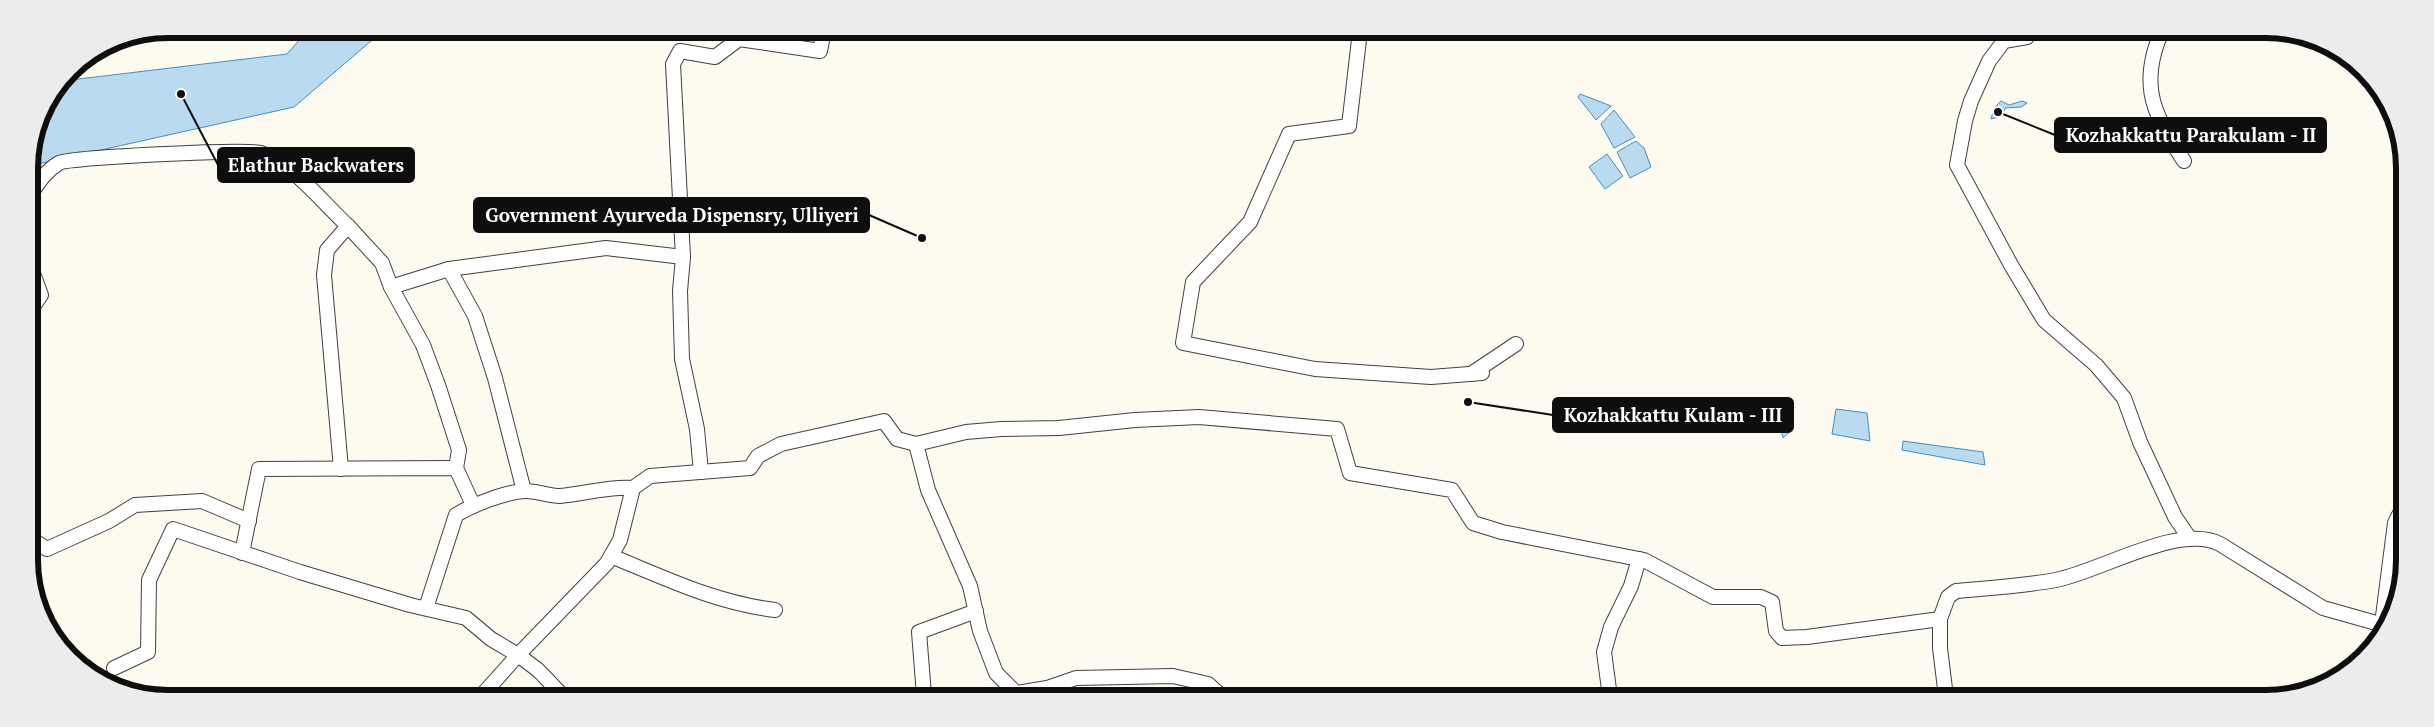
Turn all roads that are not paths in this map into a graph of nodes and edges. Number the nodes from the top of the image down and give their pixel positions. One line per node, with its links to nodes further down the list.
1 (823, 37): 8 (street)
2 (1359, 37): 13 (street)
3 (2027, 37): 23 (street)
4 (2160, 37): 5 (street)
5 (2184, 161)
6 (38, 184): 7 (street)
7 (348, 226): 11 (street); 16 (street)
8 (683, 257): 9 (street); 17 (street)
9 (448, 269): 11 (street); 19 (street)
10 (38, 286): 12 (street)
11 (392, 287): 15 (street)
12 (38, 300)
13 (1516, 344)
14 (916, 444): 17 (street); 27 (street); 30 (street)
15 (456, 468): 16 (street); 20 (street)
16 (341, 469): 21 (street)
17 (701, 472): 18 (street)
18 (634, 488): 19 (street); 26 (street)
19 (524, 491): 20 (street)
20 (473, 505): 28 (street)
21 (249, 521): 24 (street); 25 (street)
22 (2396, 521): 31 (street)
23 (2190, 539): 32 (street); 33 (street)
24 (37, 543)
25 (242, 553): 28 (street); 35 (street)
26 (611, 556): 29 (street); 34 (street)
27 (1640, 559): 32 (street); 36 (street)
28 (426, 608): 34 (street)
29 (775, 610)
30 (976, 611): 40 (street); 41 (street)
31 (2385, 612)
32 (1940, 619): 37 (street)
33 (2379, 624)
34 (518, 654): 38 (street); 39 (street)
35 (114, 668)
36 (1609, 689)
37 (1945, 689)
38 (487, 690)
39 (557, 690)
40 (924, 690)
41 (1013, 690)
42 (1037, 690): 43 (street)
43 (1214, 690)

